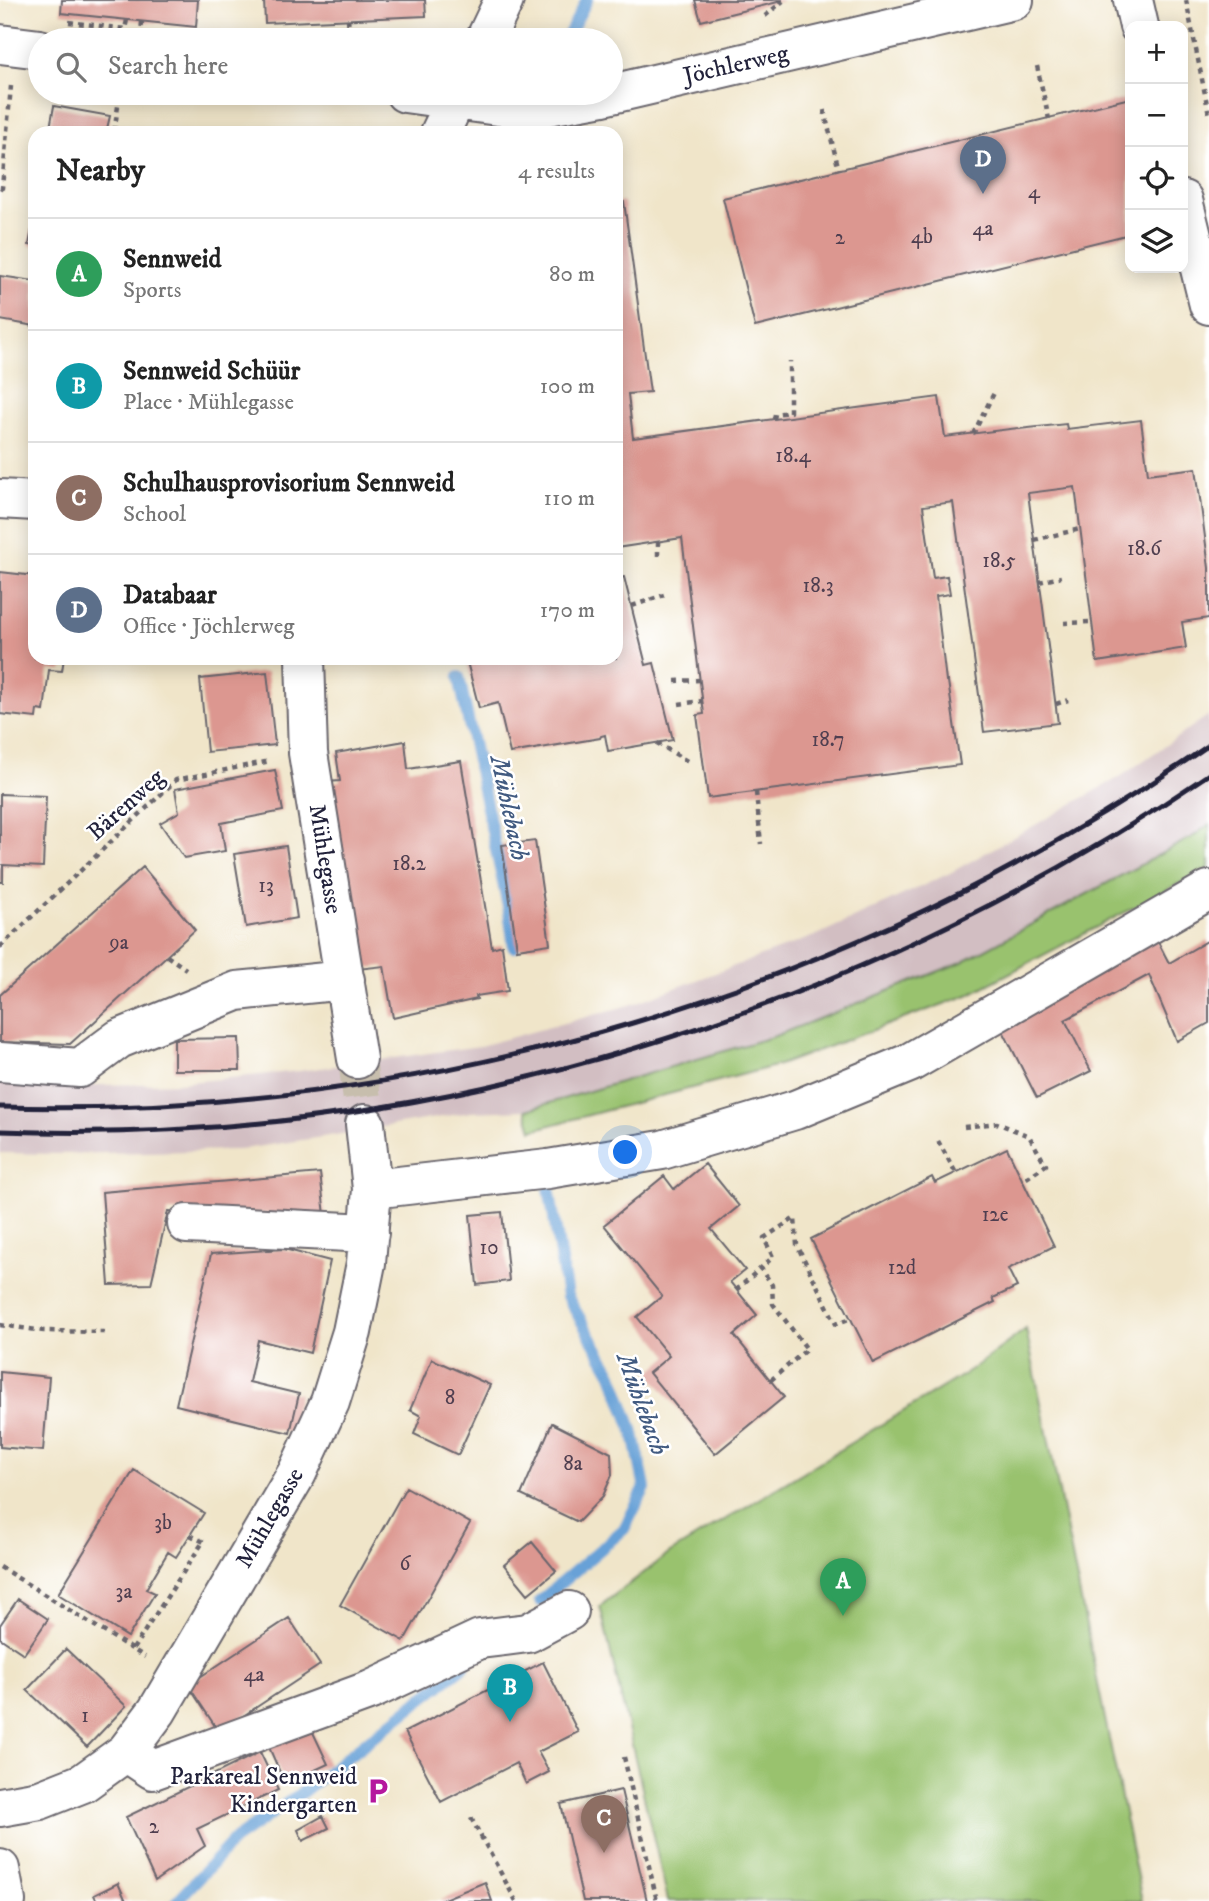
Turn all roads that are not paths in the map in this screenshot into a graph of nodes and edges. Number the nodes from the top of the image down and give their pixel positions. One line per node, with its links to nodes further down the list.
1 (504, 0): 5 (street)
2 (1014, 0): 8 (street, Jöchlerweg)
3 (1133, 0): 4 (street)
4 (1138, 21)
5 (491, 28)
6 (28, 39): 7 (street)
7 (0, 44)
8 (623, 91)
9 (453, 105): 12 (street)
10 (501, 105): 11 (street, Jöchlerweg)
11 (554, 105)
12 (443, 126)
13 (1185, 210): 14 (street)
14 (1209, 305)
15 (0, 499): 16 (street)
16 (28, 501)
17 (305, 665): 19 (street, Mühlegasse)
18 (1209, 890): 23 (street)
19 (345, 979): 20 (street, Mühlegasse); 21 (street)
20 (357, 1059)
21 (0, 1062)
22 (365, 1124): 23 (street, Mühlegasse)
23 (372, 1189): 25 (street, Mühlegasse)
24 (187, 1224): 25 (street)
25 (369, 1233): 27 (street, Mühlegasse)
26 (569, 1612): 27 (street)
27 (125, 1752): 28 (street, Mühlegasse)
28 (0, 1807)
29 (0, 1868): 30 (street)
30 (6, 1901)

